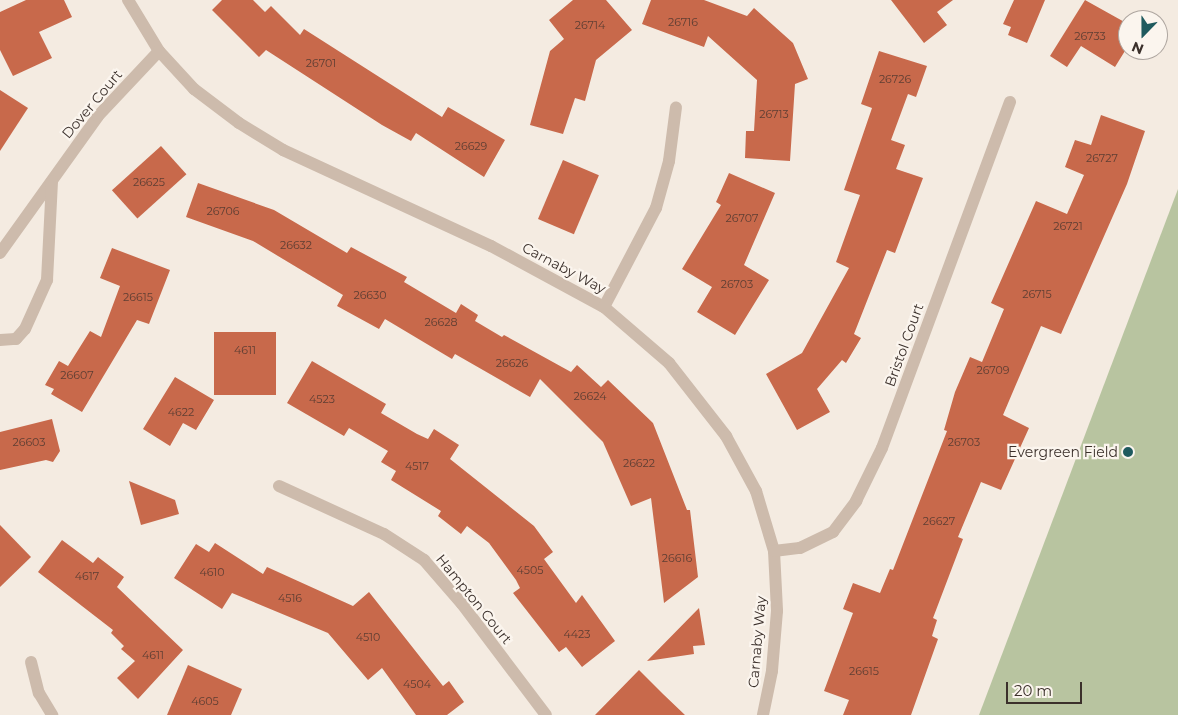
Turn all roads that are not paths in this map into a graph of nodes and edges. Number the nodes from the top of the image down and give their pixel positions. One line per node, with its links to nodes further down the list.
1 (128, 0): 2 (street, Carnaby Way)
2 (159, 50): 5 (street, Dover Court); 7 (street, Carnaby Way)
3 (1010, 102): 10 (street, Bristol Court)
4 (676, 107): 7 (street)
5 (52, 181): 6 (street, Dover Court); 8 (street)
6 (0, 253)
7 (604, 307): 10 (street, Carnaby Way)
8 (0, 340)
9 (279, 486): 13 (street, Hampton Court)
10 (774, 551): 14 (street, Carnaby Way)
11 (31, 662): 12 (street)
12 (52, 715)
13 (546, 715)
14 (764, 715)

